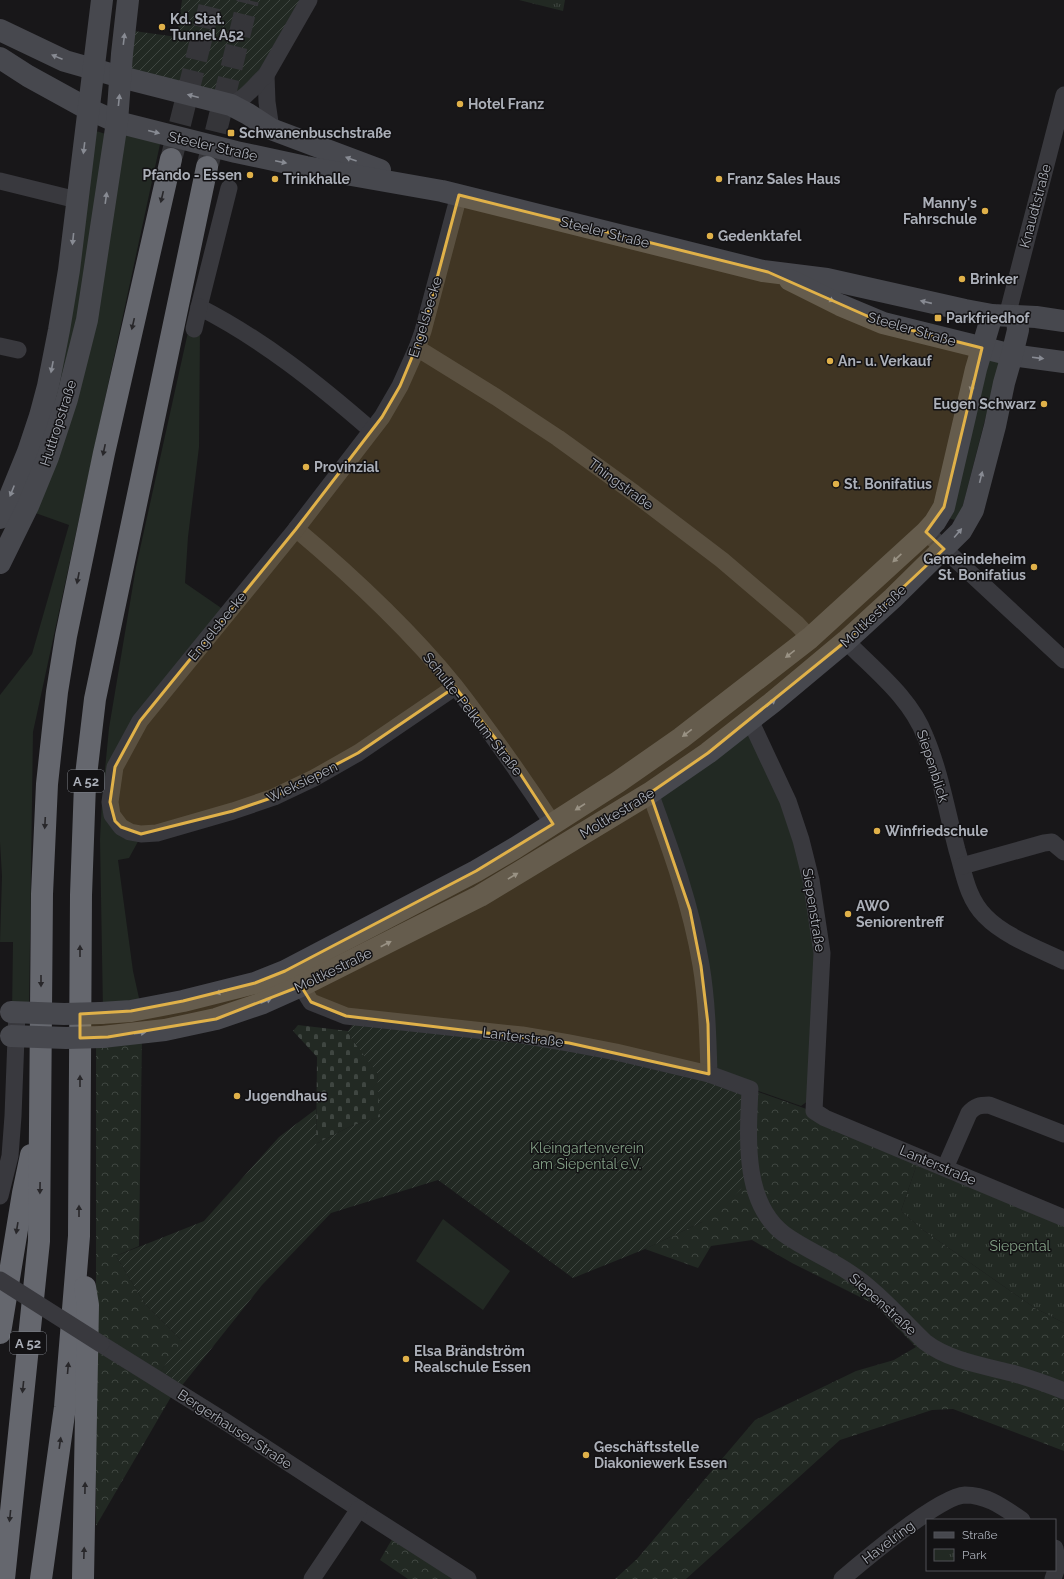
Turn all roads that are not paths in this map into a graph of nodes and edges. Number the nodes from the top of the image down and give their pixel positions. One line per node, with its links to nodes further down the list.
1 (102, 0): 9 (main road, Huttropstraße)
2 (128, 0): 8 (main road, Huttropstraße, one-way to 2)
3 (309, 0): 7 (street)
4 (0, 30): 9 (main road, Steeler Straße, one-way to 4)
5 (0, 44): 9 (main road, Steeler Straße)
6 (0, 58): 12 (main road, Steeler Straße)
7 (266, 75): 11 (street); 14 (street)
8 (121, 77): 9 (main road, Steeler Straße); 11 (main road, Steeler Straße, one-way to 8); 13 (main road, Huttropstraße, one-way to 8)
9 (92, 78): 12 (main road, Huttropstraße)
10 (1063, 104): 25 (street, Knaudtstraße)
11 (231, 105): 14 (main road, Steeler Straße)
12 (88, 109): 13 (main road, Steeler Straße); 20 (main road, Huttropstraße, one-way to 20)
13 (117, 122): 19 (main road, Steeler Straße, one-way to 19); 23 (main road, Huttropstraße, one-way to 13)
14 (271, 130): 19 (main road, Steeler Straße, one-way to 14)
15 (171, 159): 56 (highway, A 52, one-way to 56)
16 (207, 167): 62 (highway, A 52, one-way to 16)
17 (0, 180): 20 (street)
18 (229, 188): 24 (street)
19 (450, 193): 22 (main road, Steeler Straße); 29 (street, Engelsbecke)
20 (77, 200): 21 (main road, Huttropstraße, one-way to 21)
21 (69, 270): 23 (street); 35 (main road, Huttropstraße, one-way to 35)
22 (768, 272): 25 (main road, Steeler Straße, one-way to 22); 30 (main road, Steeler Straße, one-way to 30)
23 (94, 276): 39 (main road, Huttropstraße)
24 (199, 307): 27 (street); 34 (street)
25 (1005, 316): 26 (main road, Steeler Straße); 30 (main road, Moltkestraße); 32 (main road, Moltkestraße)
26 (1064, 321)
27 (194, 329)
28 (0, 346): 31 (street)
29 (418, 348): 34 (street, Engelsbecke); 40 (street, Thingstraße)
30 (982, 348): 32 (main road, Steeler Straße); 37 (main road, Moltkestraße, one-way to 37)
31 (18, 350)
32 (1012, 355): 33 (main road, Steeler Straße, one-way to 33); 38 (main road, Moltkestraße, one-way to 32)
33 (1064, 362)
34 (371, 430): 36 (street, Engelsbecke)
35 (0, 518)
36 (296, 529): 43 (street, Schulte-Pelkum-Straße); 47 (street, Engelsbecke)
37 (926, 532): 38 (street); 40 (main road, Moltkestraße, one-way to 40)
38 (944, 549): 41 (main road, Moltkestraße); 42 (street)
39 (0, 563)
40 (810, 638): 46 (main road, Moltkestraße, one-way to 46)
41 (846, 642): 44 (main road, Moltkestraße, one-way to 41); 49 (street, Siepenblick)
42 (1064, 660)
43 (455, 687): 46 (street, Schulte-Pelkum-Straße); 47 (street, Wieksiepen)
44 (750, 720): 45 (main road, Moltkestraße); 57 (street, Siepenstraße)
45 (650, 793): 51 (main road, Moltkestraße, one-way to 45); 54 (street)
46 (553, 824): 52 (main road, Moltkestraße, one-way to 52, bridge)
47 (130, 832)
48 (1064, 852): 49 (street)
49 (962, 866): 50 (street, Siepenblick)
50 (1064, 960)
51 (301, 986): 53 (main road, Moltkestraße, one-way to 51, bridge); 54 (street, Lanterstraße)
52 (10, 1012): 53 (street)
53 (11, 1040): 60 (street)
54 (709, 1074): 55 (street, Lanterstraße)
55 (750, 1089): 65 (street, Siepenstraße)
56 (41, 1107): 64 (highway, one-way to 64); 70 (highway, A 52, one-way to 70)
57 (814, 1111): 59 (street, Lanterstraße)
58 (1064, 1134): 59 (street)
59 (945, 1168): 61 (street, Lanterstraße)
60 (0, 1196)
61 (1064, 1218)
62 (79, 1236): 71 (highway, A 52, one-way to 62); 72 (highway, one-way to 62)
63 (0, 1280): 66 (street, Bergerhauser Straße, bridge)
64 (0, 1333)
65 (1064, 1391)
66 (359, 1509): 73 (street); 74 (street, Bergerhauser Straße)
67 (1020, 1519): 75 (street, Havelring)
68 (1056, 1553): 69 (street)
69 (1056, 1569)
70 (4, 1579)
71 (41, 1579)
72 (83, 1579)
73 (312, 1579)
74 (468, 1579)
75 (842, 1579)

